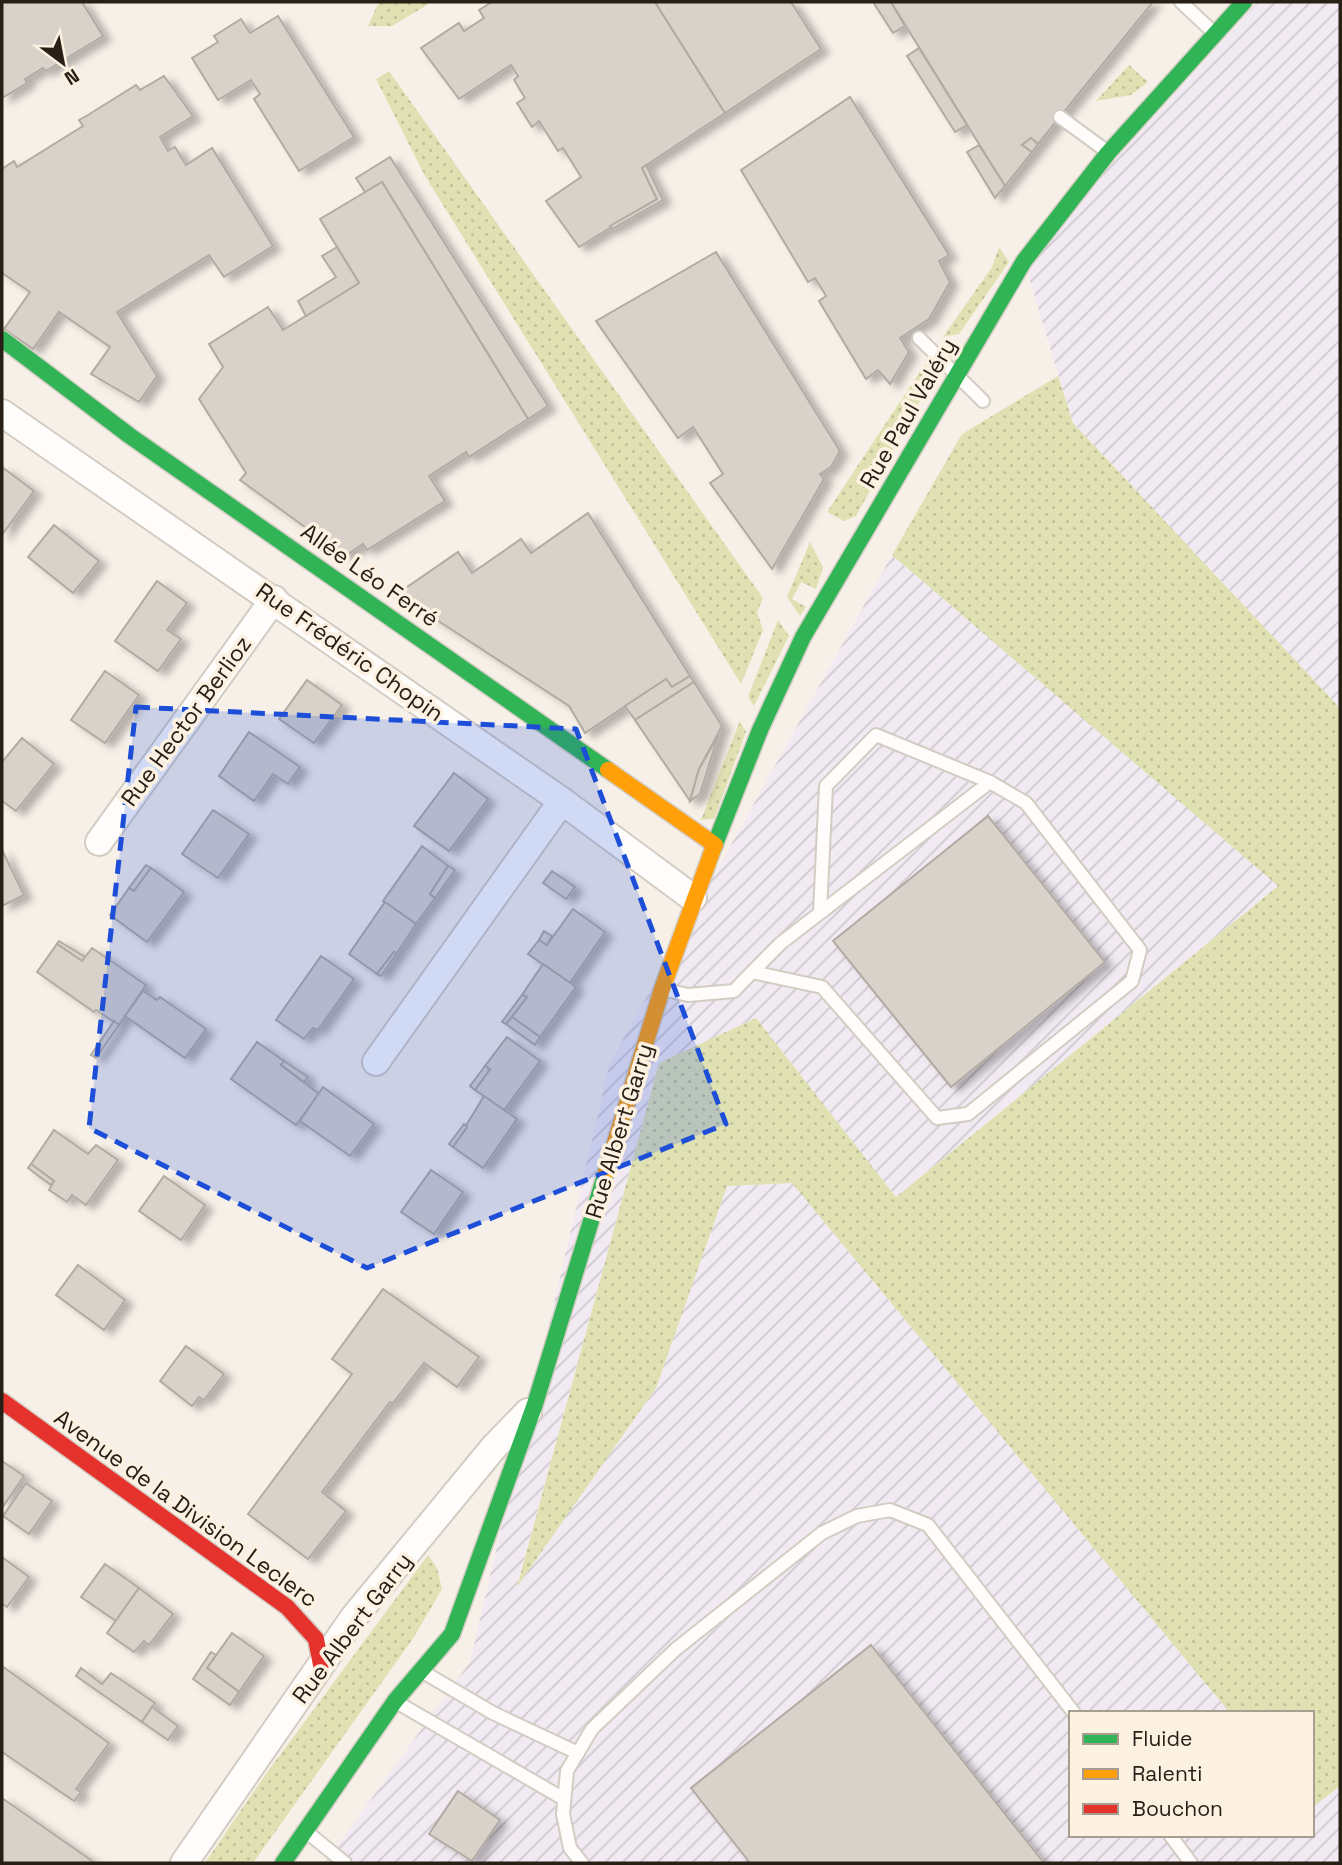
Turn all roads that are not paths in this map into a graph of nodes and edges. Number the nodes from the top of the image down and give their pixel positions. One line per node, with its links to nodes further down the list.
1 (1181, 2): 3 (lane)
2 (1244, 2): 3 (street, Rue Paul Valéry)
3 (1215, 34): 5 (street, Rue Paul Valéry)
4 (1060, 117): 5 (lane)
5 (1108, 153): 8 (street, Rue Paul Valéry)
6 (919, 338): 8 (lane)
7 (2, 339): 15 (street, Allée Léo Ferré)
8 (956, 375): 9 (lane); 15 (street, Rue Paul Valéry)
9 (984, 401)
10 (2, 413): 11 (street, Rue Frédéric Chopin)
11 (274, 599): 13 (street, Rue Frédéric Chopin); 14 (street, Rue Hector Berlioz)
12 (990, 782): 17 (lane); 17 (lane); 18 (lane)
13 (562, 801): 16 (street, Rue Frédéric Chopin); 20 (street)
14 (99, 842)
15 (715, 845): 16 (street, Rue Paul Valéry)
16 (693, 898): 19 (street, Rue Albert Garry)
17 (820, 912): 18 (lane)
18 (752, 972): 19 (lane)
19 (662, 989): 22 (street, Rue Albert Garry)
20 (376, 1062)
21 (2, 1401): 23 (street, Avenue de la Division Leclerc)
22 (535, 1404): 23 (street, Rue Albert Garry); 24 (street, Rue Albert Garry)
23 (321, 1665): 31 (street, Rue Albert Garry)
24 (421, 1671): 25 (street, Rue Albert Garry); 27 (lane)
25 (395, 1701): 28 (lane); 29 (street, Rue Albert Garry)
26 (1072, 1711): 27 (lane)
27 (578, 1753): 28 (lane)
28 (564, 1799): 34 (lane)
29 (306, 1831): 32 (street, Rue Albert Garry); 33 (lane)
30 (1172, 1837): 35 (lane)
31 (184, 1863)
32 (283, 1863)
33 (345, 1863)
34 (582, 1863)
35 (1191, 1863)

